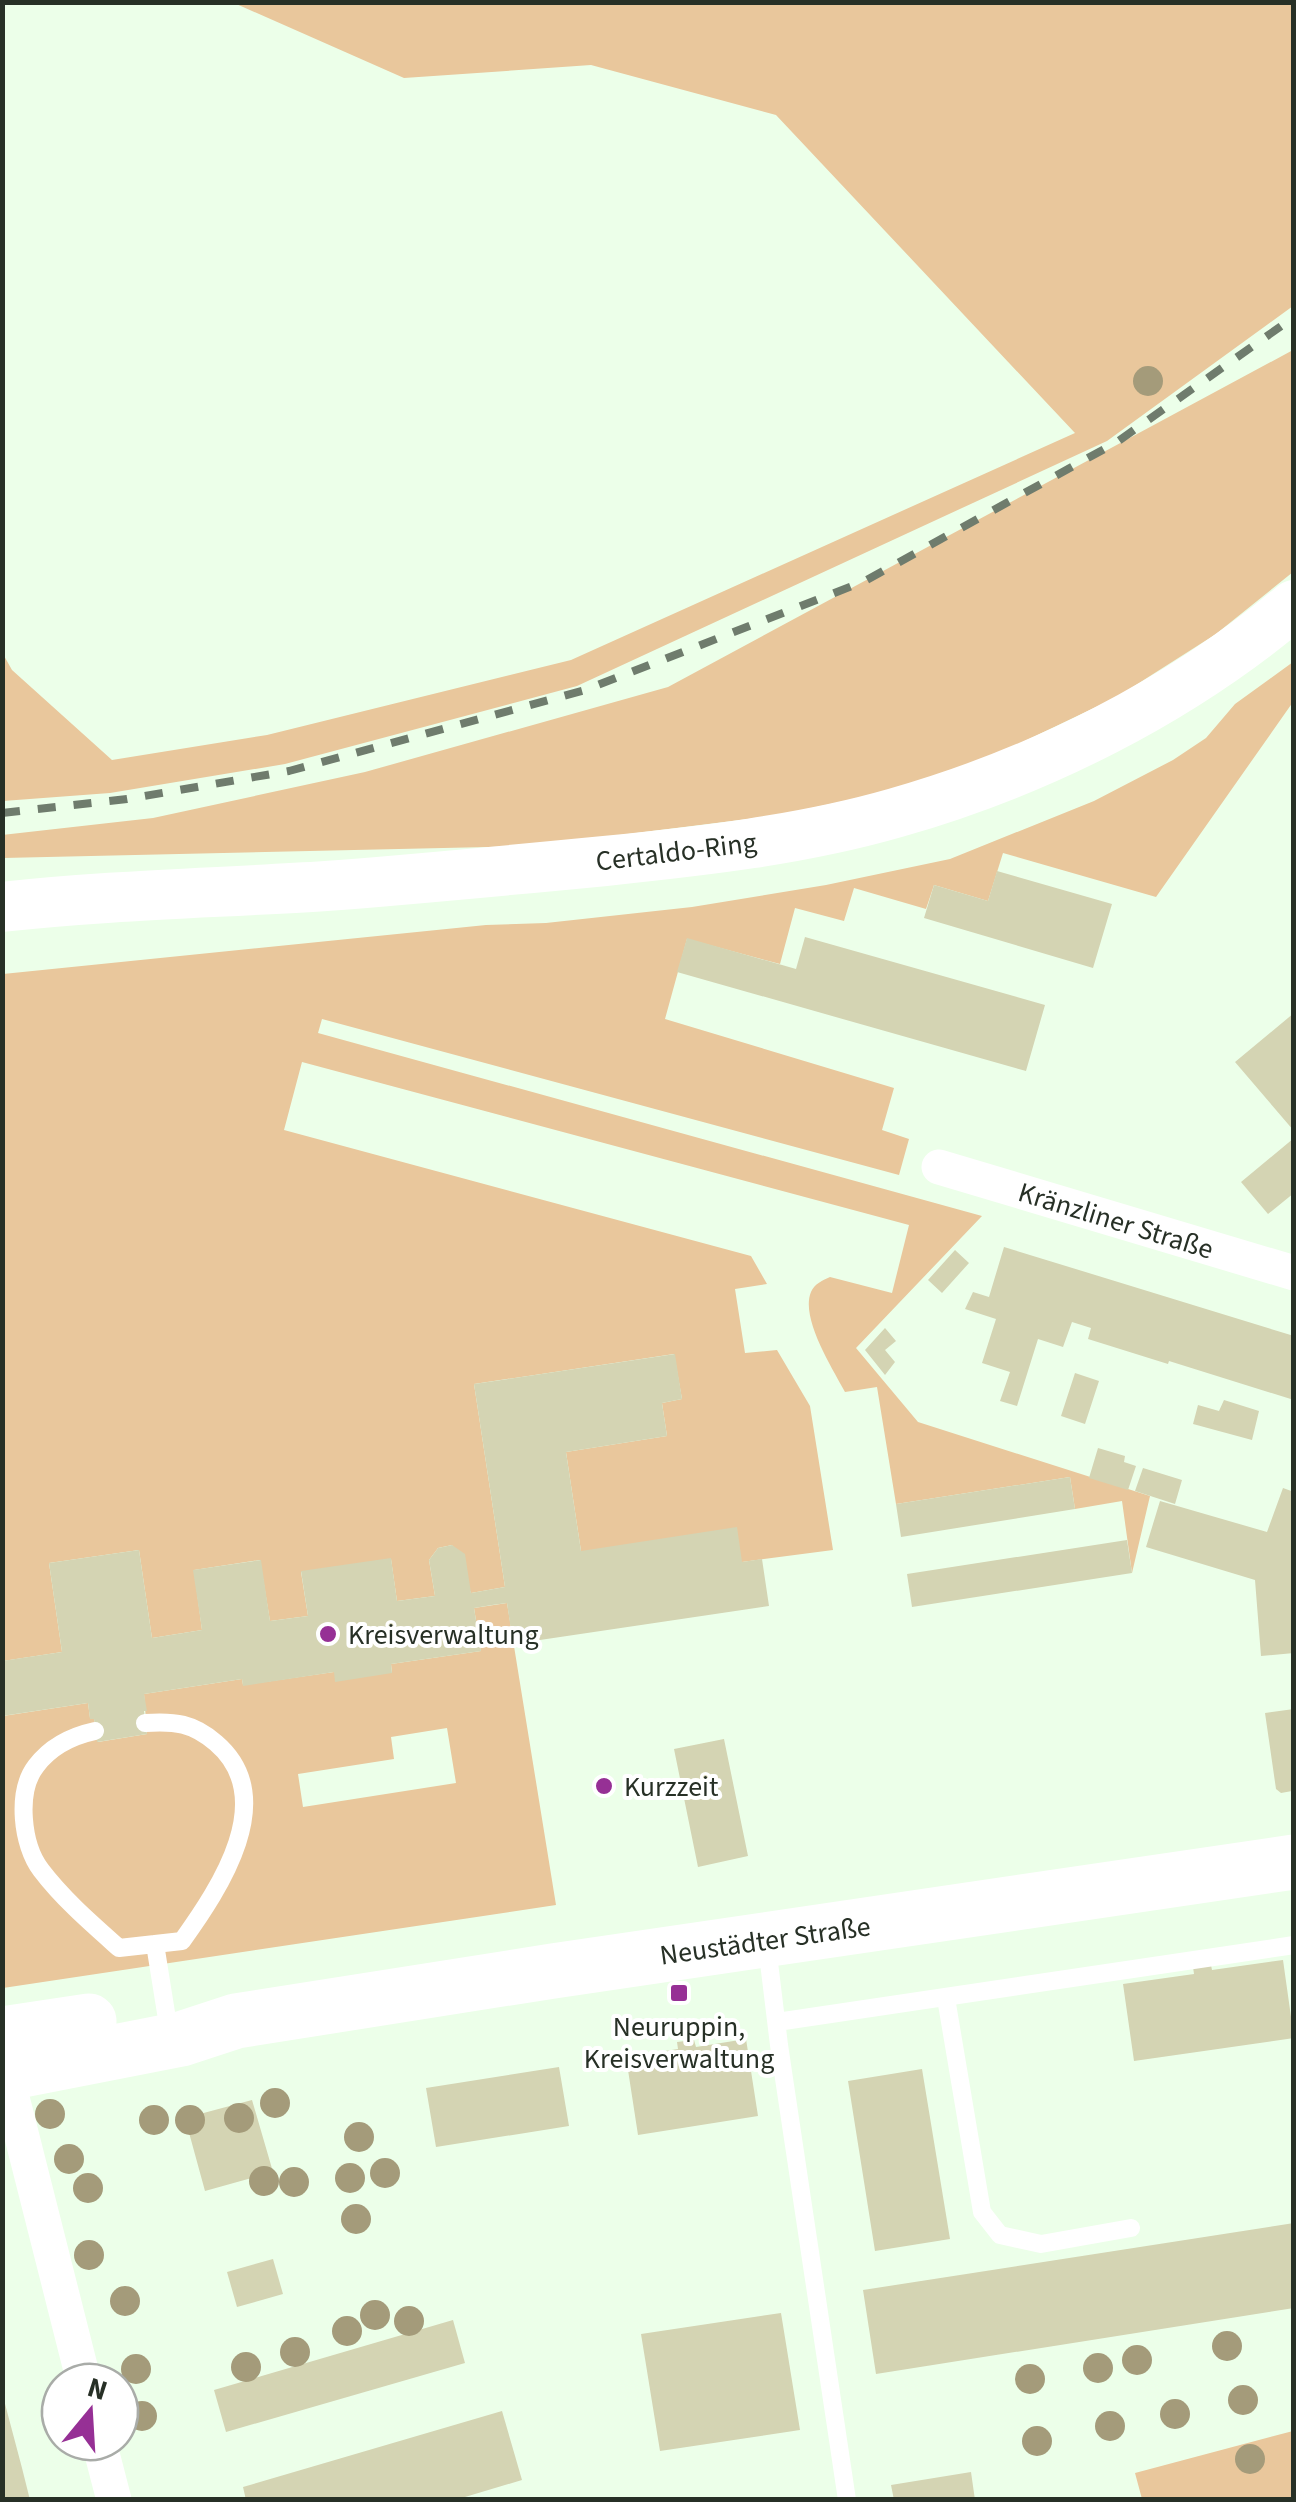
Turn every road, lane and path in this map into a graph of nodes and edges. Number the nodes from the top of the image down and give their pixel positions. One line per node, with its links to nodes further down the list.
1 (1294, 605): 2 (main road, Certaldo-Ring)
2 (2, 907)
3 (939, 1166): 4 (street, Kränzliner Straße)
4 (1294, 1272)
5 (145, 1723): 9 (lane)
6 (95, 1731): 9 (lane)
7 (1294, 1862): 8 (main road, Neustädter Straße)
8 (766, 1940): 13 (main road, Neustädter Straße); 14 (lane)
9 (155, 1944): 12 (lane)
10 (1294, 1944): 11 (lane)
11 (946, 1998): 14 (lane); 16 (lane)
12 (166, 2019): 13 (main road, Neustädter Straße); 15 (main road, Neustädter Straße)
13 (236, 2020): 15 (main road, Neustädter Straße)
14 (776, 2022): 20 (lane)
15 (3, 2060): 17 (street)
16 (1131, 2228)
17 (79, 2362)
18 (104, 2462): 19 (street)
19 (114, 2500)
20 (847, 2500)

